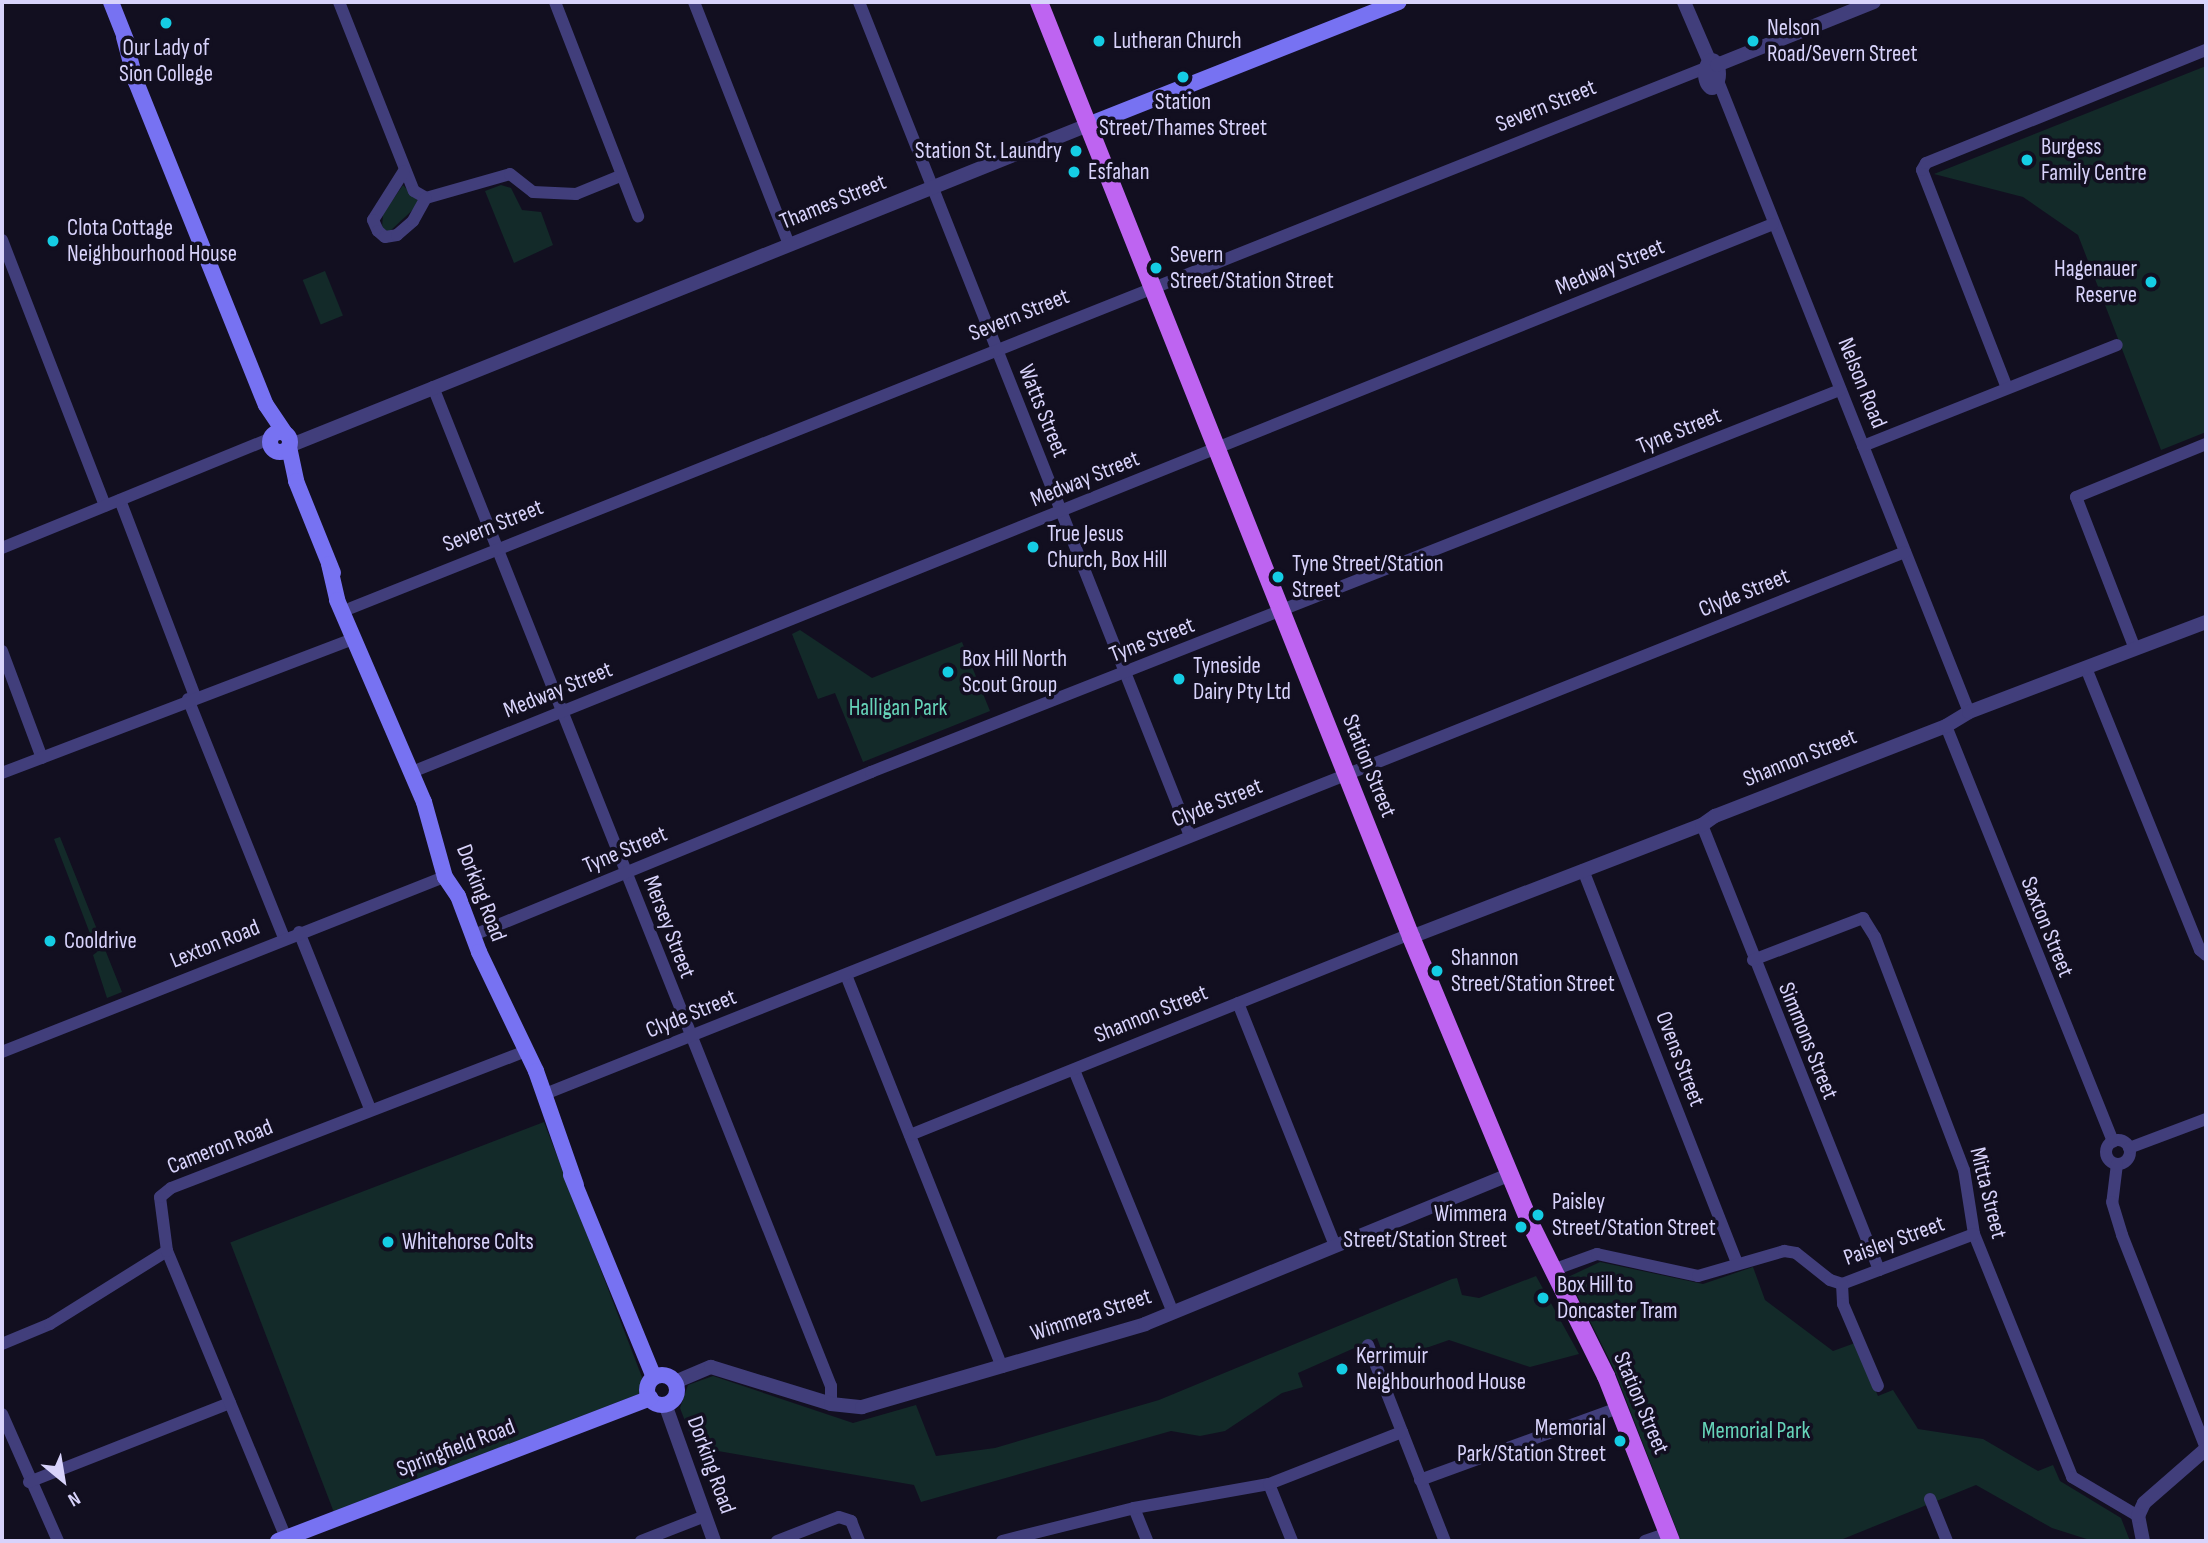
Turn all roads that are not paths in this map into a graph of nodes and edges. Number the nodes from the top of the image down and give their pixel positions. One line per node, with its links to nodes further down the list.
1 (111, 2): 27 (main road, Dorking Road)
2 (339, 2): 13 (street)
3 (555, 2): 14 (street)
4 (694, 2): 20 (street)
5 (859, 2): 15 (street, Watts Street)
6 (1039, 2): 12 (main road, Station Street)
7 (1399, 2): 12 (main road, Thames Street)
8 (1684, 2): 11 (street, Nelson Road)
9 (1874, 2): 11 (street, Severn Street)
10 (2206, 50): 25 (street)
11 (1711, 66): 18 (street, Nelson Road); 21 (street, Severn Street)
12 (1088, 125): 15 (street, Thames Street); 21 (main road, Station Street)
13 (404, 171): 16 (street); 16 (street)
14 (620, 176): 16 (street); 17 (street)
15 (930, 188): 20 (street, Thames Street); 23 (street, Watts Street)
16 (426, 198)
17 (638, 216)
18 (1773, 224): 26 (street, Nelson Road); 30 (street, Medway Street)
19 (2, 240): 32 (street)
20 (789, 244): 24 (street, Thames Street)
21 (1153, 287): 23 (street, Severn Street); 30 (main road, Station Street)
22 (2117, 345): 25 (street)
23 (996, 349): 33 (street, Watts Street); 35 (street, Severn Street)
24 (433, 387): 27 (street, Thames Street); 35 (street, Mersey Street)
25 (2007, 388): 29 (street)
26 (1840, 390): 29 (street, Nelson Road); 39 (street, Tyne Street)
27 (280, 442): 31 (street); 37 (main road, Dorking Road)
28 (2206, 444): 42 (street)
29 (1863, 446): 36 (street, Nelson Road)
30 (1217, 449): 33 (street, Medway Street); 39 (main road, Station Street)
31 (120, 500): 32 (street); 47 (street)
32 (105, 506): 34 (street)
33 (1060, 512): 45 (street, Watts Street); 48 (street, Medway Street)
34 (2, 548)
35 (498, 549): 38 (street, Severn Street); 48 (street, Mersey Street)
36 (1905, 552): 49 (street, Nelson Road); 54 (street, Clyde Street)
37 (328, 564): 38 (main road, Dorking Road); 41 (main road, Dorking Road)
38 (351, 608): 46 (main road, Dorking Road)
39 (1281, 612): 45 (street, Tyne Street); 54 (main road, Station Street)
40 (2206, 622): 42 (street, Shannon Street)
41 (352, 635): 46 (main road, Dorking Road); 47 (street)
42 (2136, 649): 44 (street, Shannon Street)
43 (2, 651): 51 (street)
44 (2086, 668): 49 (street, Shannon Street); 65 (street)
45 (1125, 673): 57 (street, Watts Street); 59 (street, Tyne Street)
46 (377, 686): 52 (main road, Dorking Road)
47 (192, 697): 51 (street); 64 (street)
48 (561, 711): 52 (street, Medway Street); 59 (street, Mersey Street)
49 (1969, 712): 50 (street, Shannon Street)
50 (1946, 726): 56 (street, Shannon Street); 79 (street, Saxton Street)
51 (42, 758): 53 (street)
52 (412, 772): 55 (main road, Dorking Road)
53 (2, 773)
54 (1346, 774): 57 (street, Clyde Street); 63 (main road, Station Street)
55 (424, 802): 60 (main road, Dorking Road); 62 (main road, Dorking Road)
56 (1702, 825): 58 (street, Shannon Street); 66 (street, Simmons Street)
57 (1190, 836): 67 (street, Clyde Street)
58 (1583, 870): 63 (street, Shannon Street); 86 (street, Ovens Street)
59 (625, 873): 62 (street, Tyne Street); 70 (street, Mersey Street)
60 (445, 877): 61 (street, Lexton Road); 68 (main road, Dorking Road)
61 (299, 932): 64 (street, Lexton Road); 75 (street)
62 (481, 932): 68 (main road, Dorking Road)
63 (1410, 936): 69 (street, Shannon Street); 82 (main road, Station Street)
64 (284, 939): 71 (street, Lexton Road)
65 (2206, 955)
66 (1753, 960): 83 (street, Mitta Street); 88 (street, Simmons Street)
67 (846, 975): 70 (street, Clyde Street); 77 (street)
68 (501, 997): 72 (main road, Dorking Road)
69 (1238, 1003): 73 (street, Shannon Street); 84 (street)
70 (690, 1037): 74 (street, Clyde Street); 99 (street, Mersey Street)
71 (2, 1052)
72 (523, 1052): 74 (main road, Dorking Road); 75 (street, Cameron Road); 78 (main road, Dorking Road)
73 (1074, 1070): 77 (street, Shannon Street); 90 (street)
74 (545, 1094): 78 (main road, Dorking Road)
75 (370, 1109): 85 (street, Cameron Road)
76 (2206, 1119): 80 (street)
77 (910, 1135): 93 (street)
78 (558, 1140): 94 (main road, Dorking Road)
79 (2112, 1142): 80 (street); 81 (street)
80 (2129, 1148): 81 (street)
81 (2117, 1164): 103 (street)
82 (1510, 1174): 84 (street, Wimmera Street); 87 (main road, Station Street)
83 (1974, 1234): 88 (street, Paisley Street); 110 (street, Mitta Street)
84 (1335, 1246): 90 (street, Wimmera Street)
85 (167, 1251): 91 (street); 98 (street, Cameron Road)
86 (1737, 1263): 87 (street, Paisley Street); 89 (street, Paisley Street)
87 (1553, 1270): 100 (main road, Station Street)
88 (1880, 1270): 89 (street, Paisley Street)
89 (1842, 1283): 96 (street)
90 (1173, 1312): 93 (street, Wimmera Street)
91 (2, 1344)
92 (1368, 1345): 102 (street)
93 (1002, 1367): 99 (street, Wimmera Street)
94 (654, 1377): 95 (main road); 97 (main road)
95 (675, 1382): 97 (main road); 99 (street, Wimmera Street)
96 (1878, 1386)
97 (657, 1401): 109 (street, Dorking Road); 112 (main road, Springfield Road)
98 (230, 1403): 105 (street); 112 (street, Cameron Road)
99 (831, 1404)
100 (1618, 1408): 104 (street); 111 (main road, Station Street)
101 (2, 1414): 105 (street)
102 (1402, 1432): 104 (street); 106 (street)
103 (2206, 1449): 110 (street)
104 (1420, 1480): 121 (street)
105 (29, 1482): 113 (street)
106 (1269, 1485): 108 (street); 120 (street)
107 (1930, 1499): 123 (street)
108 (1134, 1508): 118 (street); 119 (street)
109 (705, 1516): 114 (street); 115 (street, Dorking Road)
110 (2138, 1516): 124 (street)
111 (1670, 1537): 122 (street)
112 (282, 1540)
113 (58, 1541)
114 (640, 1541)
115 (715, 1541)
116 (777, 1541): 117 (street)
117 (859, 1541)
118 (1005, 1541)
119 (1147, 1541)
120 (1292, 1541)
121 (1445, 1541)
122 (1646, 1541)
123 (1947, 1541)
124 (2143, 1541)

